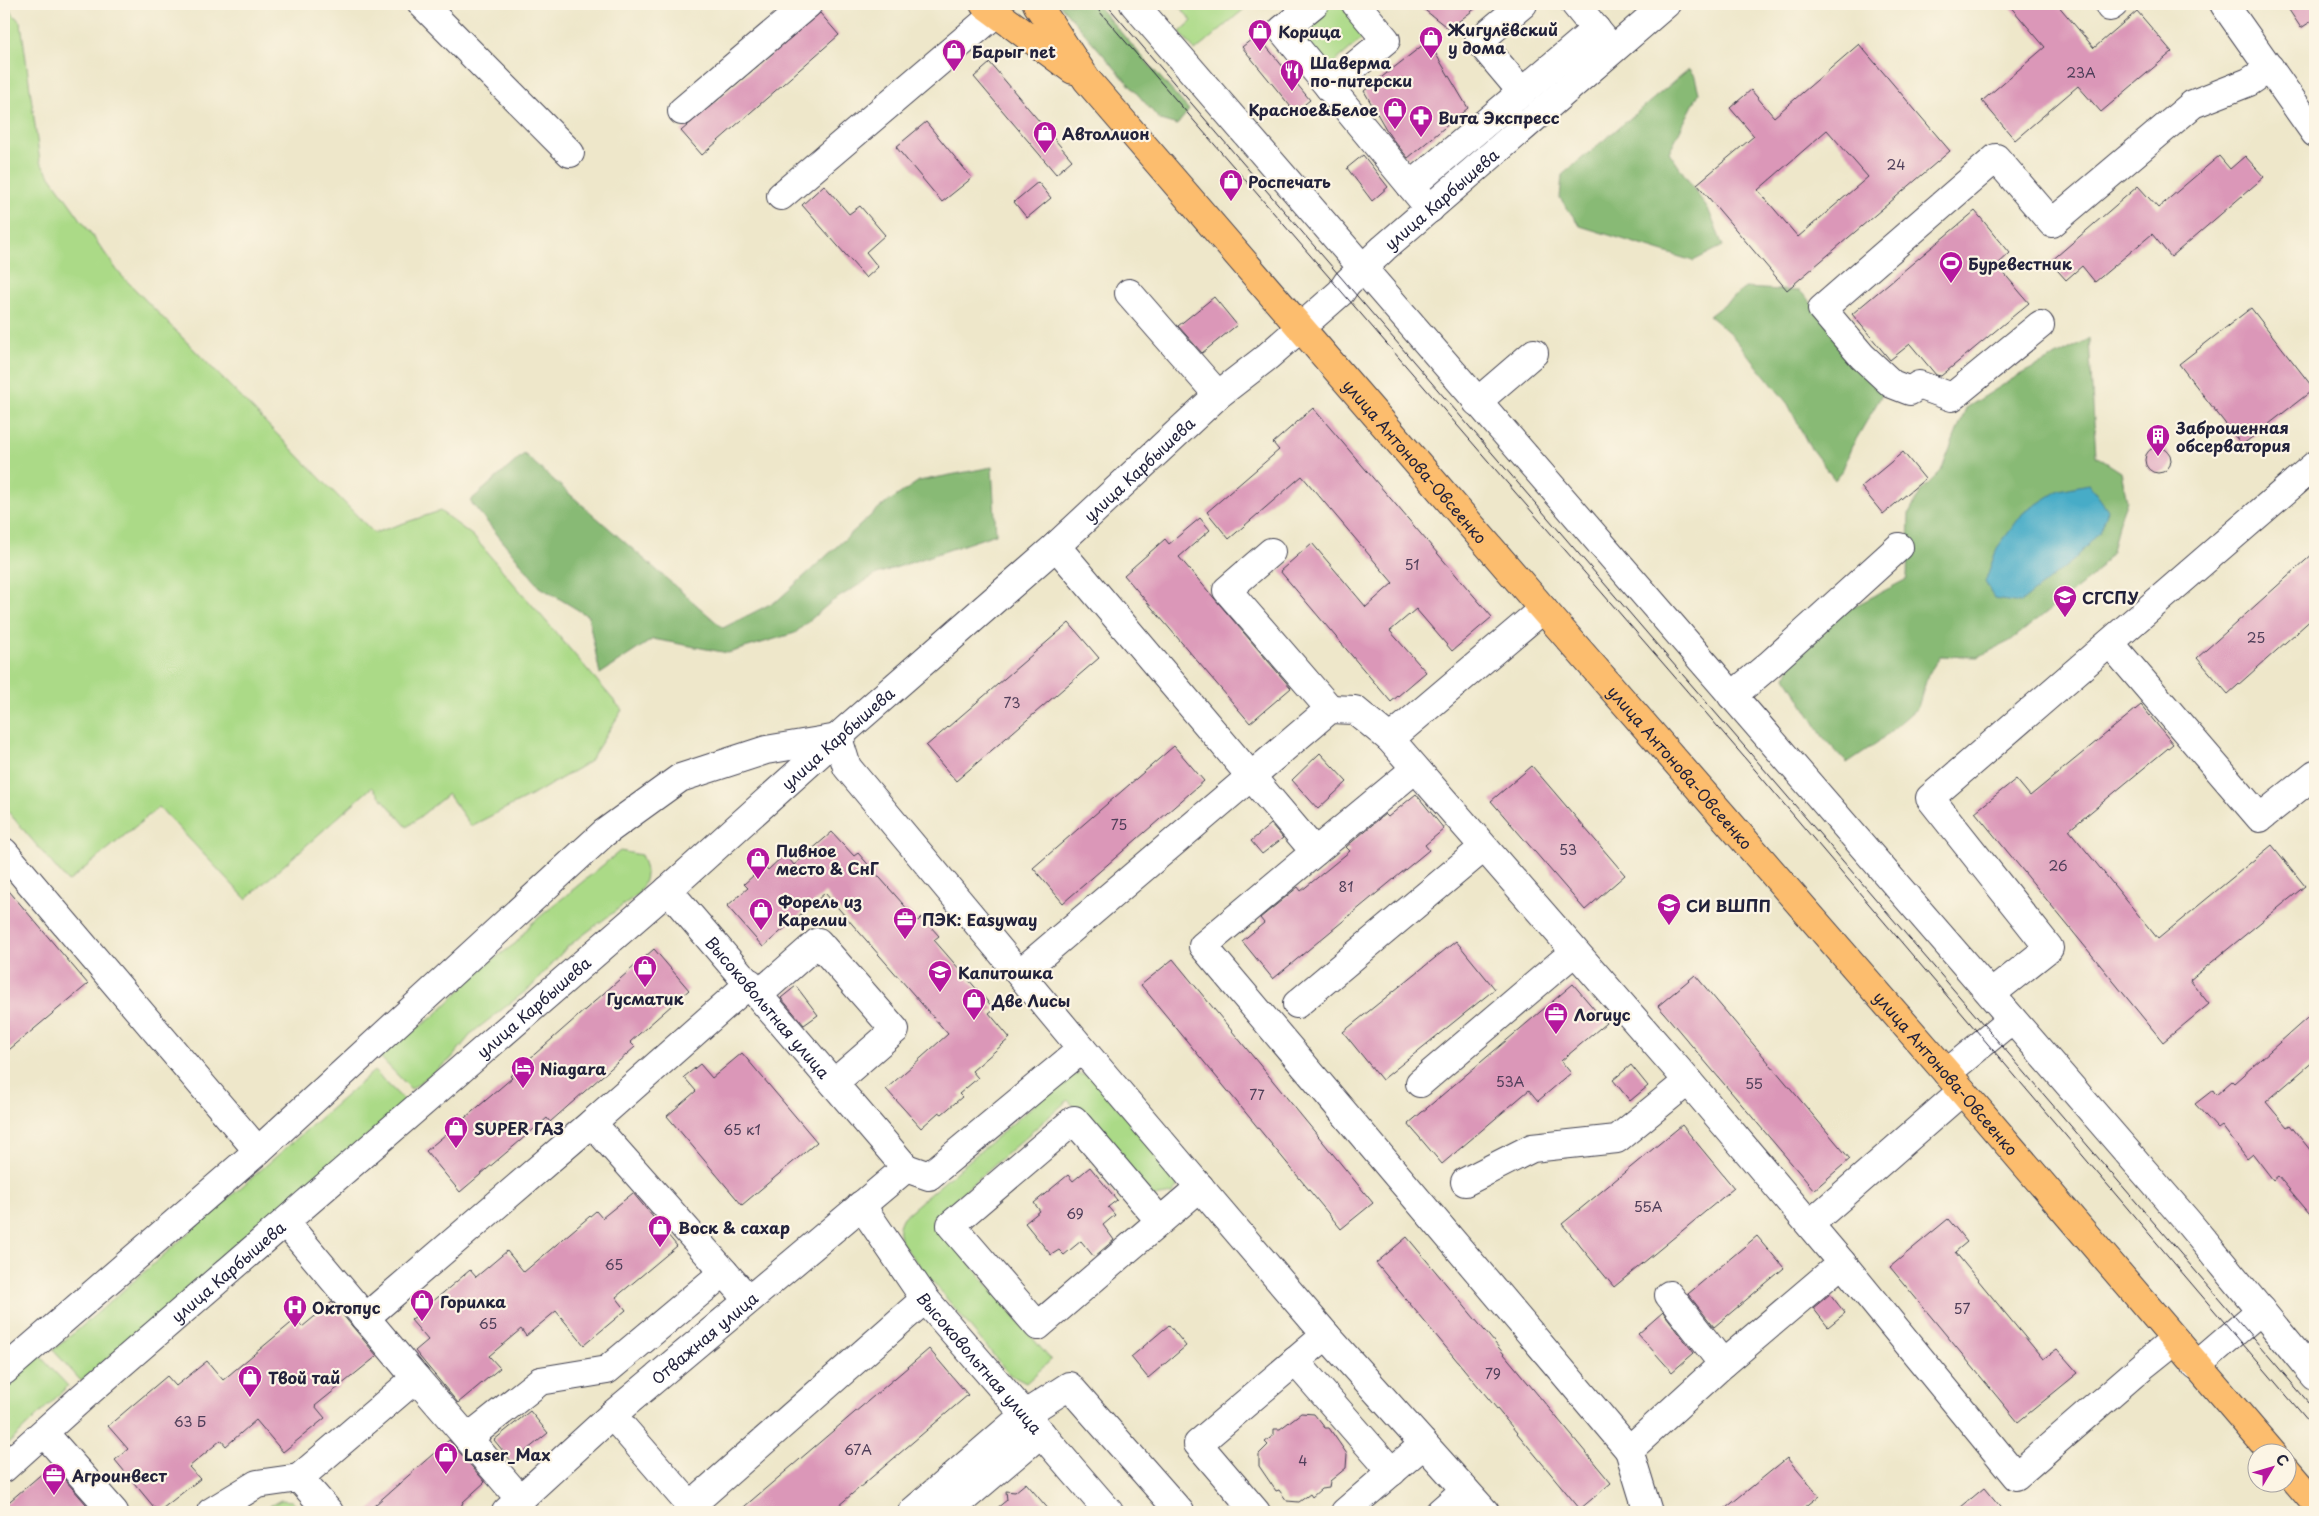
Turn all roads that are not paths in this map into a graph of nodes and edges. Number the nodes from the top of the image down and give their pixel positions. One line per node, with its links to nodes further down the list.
1 (422, 4): 20 (street)
2 (808, 4): 18 (street)
3 (1037, 4): 15 (main road, улица Антонова-Овсеенко)
4 (1134, 4): 24 (street)
5 (1314, 4): 16 (street)
6 (1356, 4): 16 (street)
7 (1524, 4): 17 (street)
8 (1575, 4): 12 (street)
9 (1666, 4): 13 (street, улица Карбышева)
10 (2224, 4): 14 (street)
11 (990, 8): 15 (main road, улица Антонова-Овсеенко); 22 (street)
12 (1596, 29): 13 (street); 17 (street)
13 (1613, 50): 23 (street, улица Карбышева)
14 (2270, 68): 19 (street); 26 (street)
15 (1087, 80): 27 (main road, улица Антонова-Овсеенко)
16 (1329, 87): 21 (street)
17 (1522, 92): 21 (street)
18 (682, 111)
19 (2315, 133)
20 (570, 152)
21 (1411, 186): 23 (street)
22 (781, 196)
23 (1430, 209): 24 (street, улица Карбышева)
24 (1362, 268): 27 (street, улица Карбышева); 30 (street)
25 (1130, 293): 29 (street)
26 (2040, 325)
27 (1300, 326): 29 (street, улица Карбышева); 35 (main road, улица Антонова-Овсеенко)
28 (1534, 353): 30 (street)
29 (1218, 395): 32 (street, улица Карбышева)
30 (1477, 402): 37 (street)
31 (2315, 465): 36 (street)
32 (1056, 546): 39 (street, улица Карбышева); 43 (street)
33 (1898, 548): 37 (street)
34 (1271, 552): 38 (street)
35 (1543, 609): 40 (street); 56 (main road, улица Антонова-Овсеенко)
36 (2110, 643): 42 (street); 51 (street)
37 (1732, 696): 51 (street)
38 (1330, 709): 40 (street); 43 (street)
39 (838, 738): 47 (street, улица Карбышева); 49 (street); 60 (street)
40 (1390, 740): 41 (street)
41 (1415, 769): 44 (street); 46 (street)
42 (2315, 774)
43 (1251, 775): 46 (street); 49 (street)
44 (1483, 848): 48 (street); 52 (street)
45 (4, 852): 60 (street)
46 (1315, 852): 89 (street)
47 (668, 890): 50 (street, Высоковольтная улица); 66 (street, улица Карбышева)
48 (1574, 952): 55 (street); 57 (street)
49 (1020, 973): 54 (street)
50 (754, 989): 58 (street, Высоковольтная улица); 58 (street); 59 (street)
51 (1991, 994): 53 (street)
52 (1297, 1004)
53 (2012, 1019): 56 (street); 73 (street)
54 (1082, 1049): 61 (street); 63 (street)
55 (1688, 1081): 62 (street); 67 (street)
56 (1954, 1082): 67 (street); 76 (main road, улица Антонова-Овсеенко)
57 (1420, 1083)
58 (834, 1084): 61 (street, Высоковольтная улица)
59 (592, 1123): 69 (street); 74 (street)
60 (258, 1151): 80 (street)
61 (906, 1168): 64 (street, Отважная улица)
62 (1466, 1182)
63 (1200, 1187): 65 (street); 75 (street)
64 (861, 1205): 71 (street, Отважная улица); 72 (street, Высоковольтная улица)
65 (1160, 1221): 65 (street)
66 (286, 1223): 74 (street); 85 (street, улица Карбышева)
67 (1810, 1224): 68 (street)
68 (1842, 1263): 76 (street); 78 (street)
69 (724, 1272): 71 (street); 86 (street)
70 (1669, 1295): 78 (street)
71 (748, 1299): 83 (street, Отважная улица)
72 (925, 1299): 84 (street, Высоковольтная улица); 97 (street)
73 (2262, 1310): 79 (street); 81 (street)
74 (365, 1318): 82 (street)
75 (1326, 1335): 77 (street); 87 (street)
76 (2176, 1340): 79 (main road, улица Антонова-Овсеенко)
77 (1296, 1360): 91 (street); 105 (street)
78 (1723, 1364): 89 (street)
79 (2196, 1366): 88 (main road, улица Антонова-Овсеенко)
80 (4, 1371)
81 (2315, 1376)
82 (416, 1378): 86 (street); 92 (street)
83 (612, 1415): 96 (street, Отважная улица); 97 (street)
84 (1032, 1424): 101 (street); 102 (street); 103 (street, Высоковольтная улица); 104 (street)
85 (44, 1433): 90 (street, улица Карбышева); 98 (street)
86 (468, 1438): 96 (street)
87 (1424, 1444): 91 (street); 94 (street)
88 (2264, 1444)
89 (1629, 1450): 109 (street)
90 (4, 1468)
91 (1392, 1472): 106 (street)
92 (300, 1478): 99 (street); 100 (street)
93 (2296, 1481): 95 (main road)
94 (1464, 1490): 107 (street); 108 (street)
95 (2315, 1503)
96 (514, 1506)
97 (693, 1509)
98 (114, 1512)
99 (211, 1512)
100 (329, 1512)
101 (912, 1512)
102 (948, 1512)
103 (1109, 1512)
104 (1180, 1512)
105 (1256, 1512)
106 (1345, 1512)
107 (1440, 1512)
108 (1485, 1512)
109 (1648, 1512)

